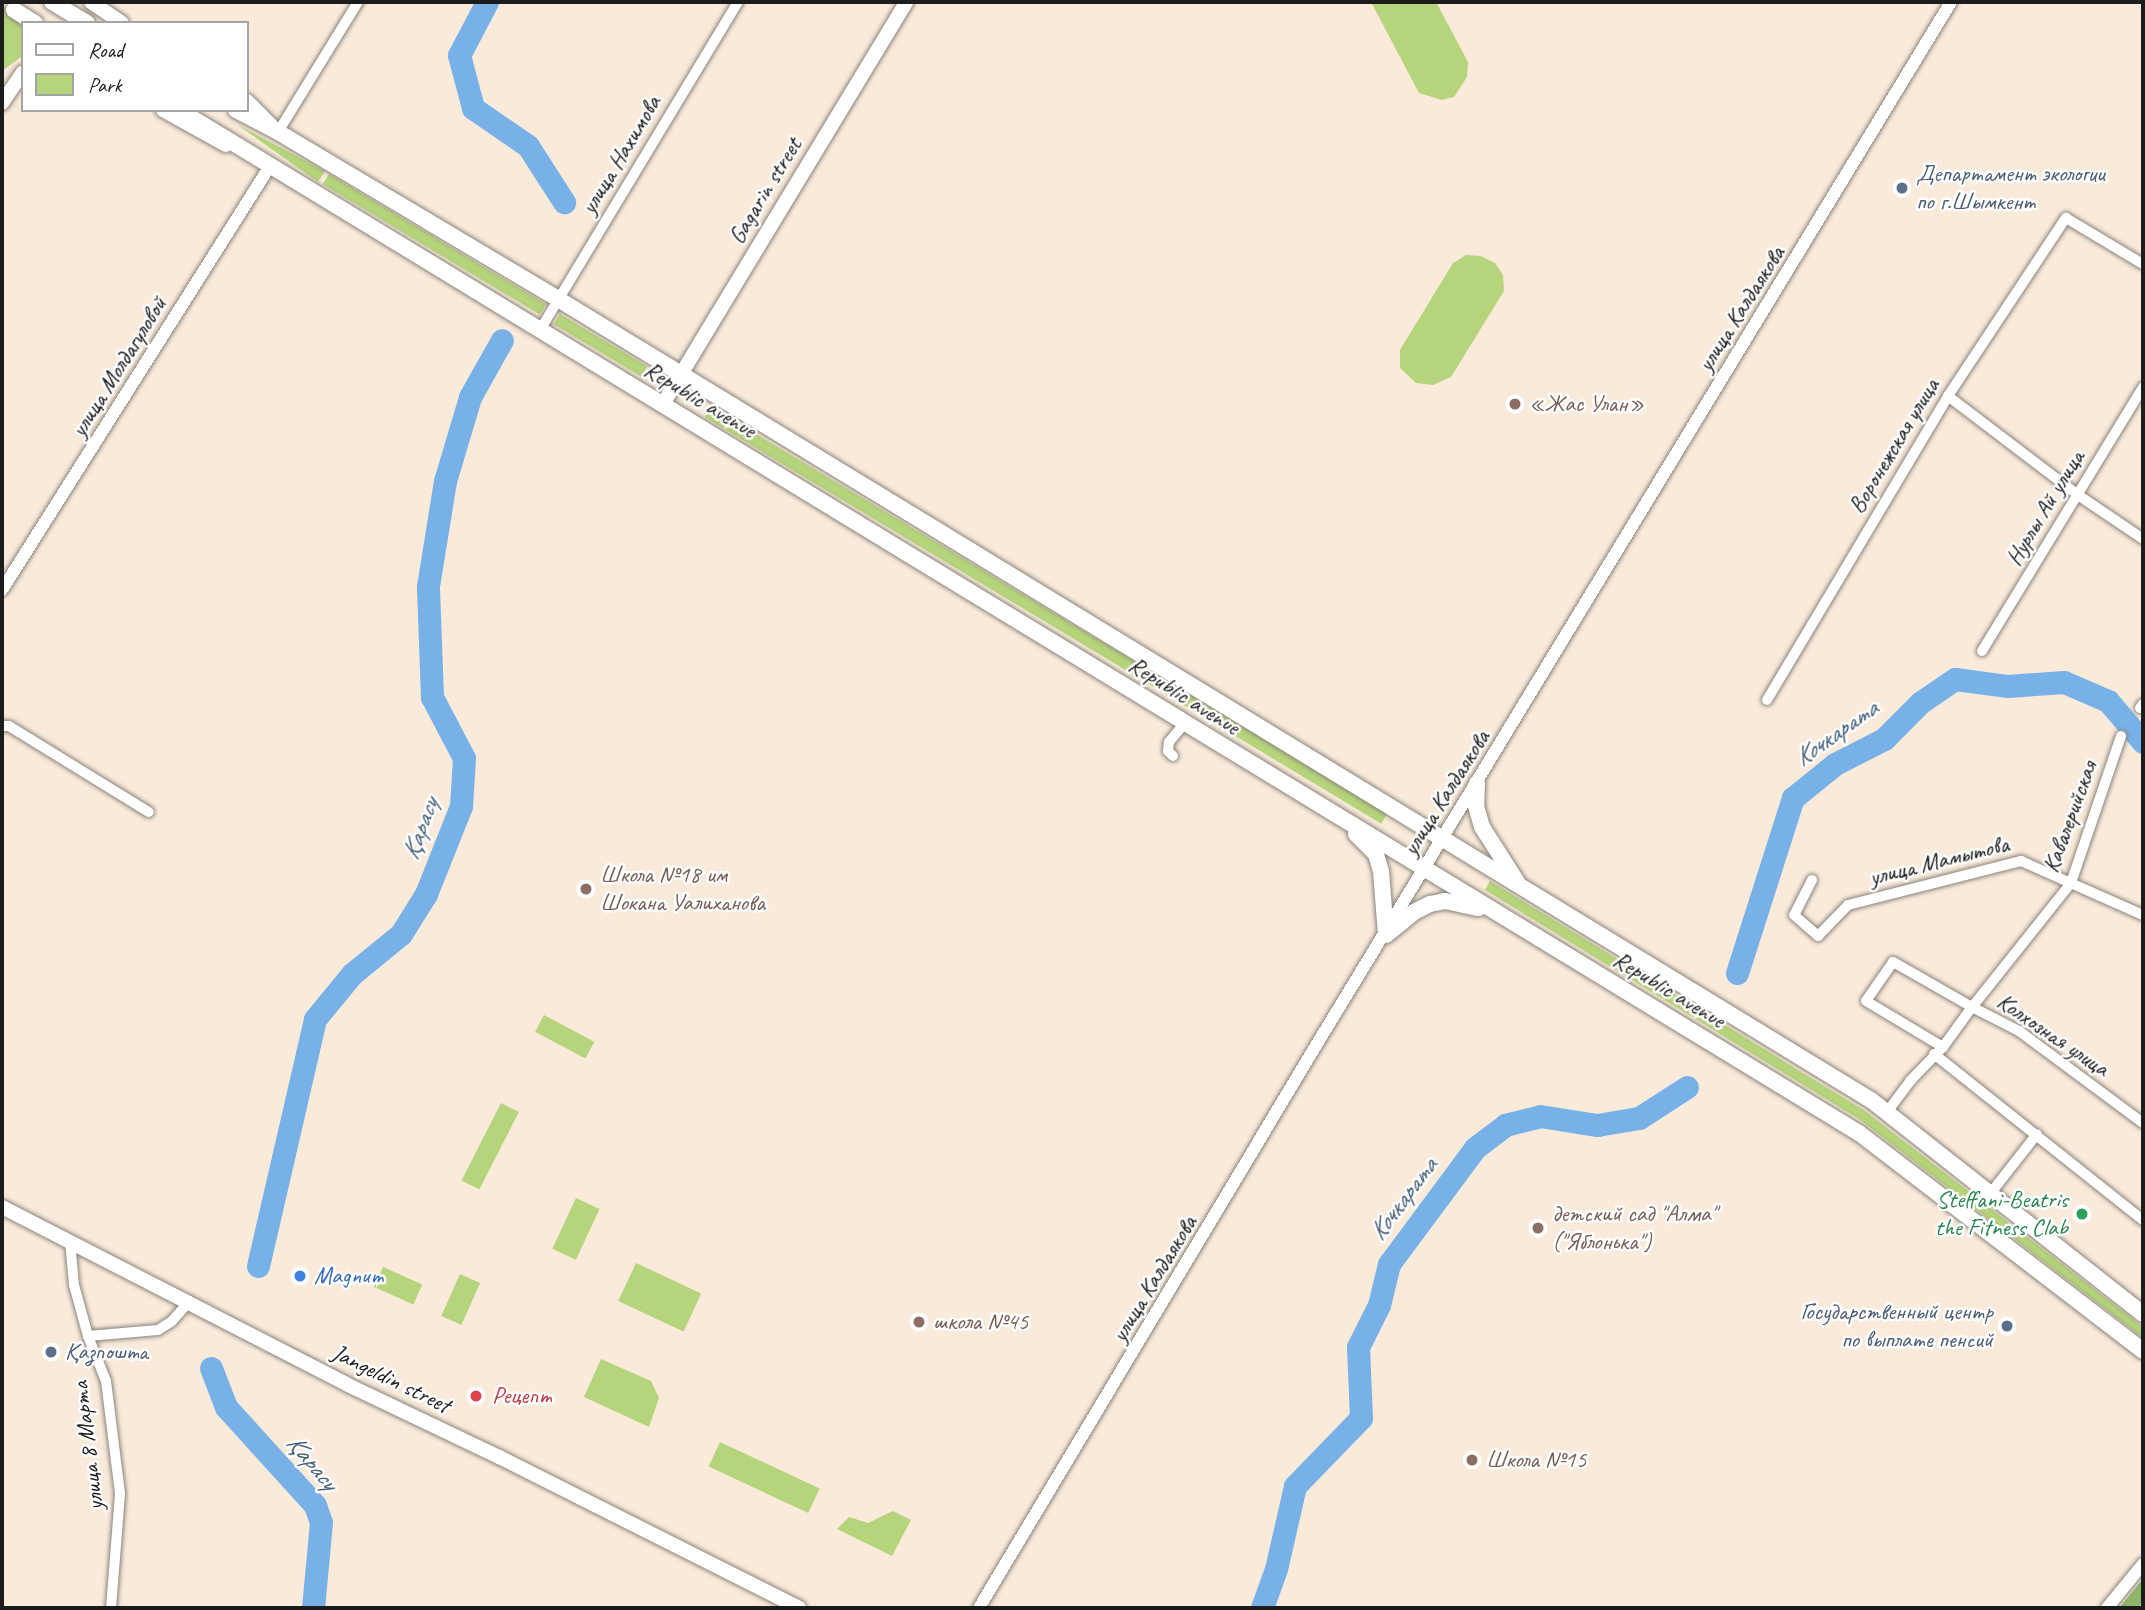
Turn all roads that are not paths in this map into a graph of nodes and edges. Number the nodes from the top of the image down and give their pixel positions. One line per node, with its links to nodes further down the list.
1 (52, 2): 9 (main road)
2 (91, 2): 10 (main road)
3 (358, 2): 19 (street)
4 (738, 2): 22 (street, улица Нахимова)
5 (906, 2): 24 (main road, Gagarin street)
6 (1951, 2): 37 (street, улица Калдаякова)
7 (14, 10): 8 (main road)
8 (32, 21)
9 (85, 21)
10 (119, 21)
11 (21, 67): 13 (main road)
12 (21, 75): 15 (main road)
13 (2, 79)
14 (248, 102): 19 (main road)
15 (2, 103)
16 (166, 112): 20 (main road)
17 (183, 112): 20 (main road, Republic avenue)
18 (240, 112): 19 (main road, Republic avenue)
19 (278, 132): 22 (main road, Republic avenue)
20 (263, 162): 23 (main road, Republic avenue); 30 (street, улица Молдагуловой)
21 (2143, 264): 26 (street, Воронежская улица)
22 (558, 299): 23 (street, улица Нахимова); 24 (main road, Republic avenue)
23 (540, 330): 27 (main road, Republic avenue)
24 (681, 375): 27 (main road, Gagarin street); 40 (main road, Republic avenue)
25 (2143, 387): 28 (street, Нурлы Ай улица)
26 (1948, 396): 28 (street); 32 (street, Воронежская улица)
27 (663, 404): 33 (main road, Republic avenue)
28 (2078, 495): 29 (street); 31 (street, Нурлы Ай улица)
29 (2143, 539)
30 (2, 590)
31 (1982, 651)
32 (1767, 700)
33 (1185, 723): 36 (street); 39 (main road, Republic avenue)
34 (2, 726): 38 (street)
35 (2121, 736): 43 (street, Кавалерийская)
36 (1172, 756)
37 (1476, 783): 40 (street, улица Калдаякова); 44 (main road)
38 (149, 812)
39 (1333, 813): 41 (main road, Republic avenue); 47 (main road)
40 (1442, 839): 41 (street, улица Калдаякова); 44 (main road, Republic avenue)
41 (1424, 868): 46 (main road, Republic avenue); 47 (street, улица Калдаякова)
42 (1812, 880): 43 (street, улица Мамытова)
43 (2071, 883): 45 (street, улица Мамытова); 48 (street, Кавалерийская)
44 (1521, 887): 50 (main road, Republic avenue)
45 (2143, 915)
46 (1504, 917): 47 (main road); 60 (main road, Republic avenue)
47 (1386, 934): 64 (street, улица Калдаякова)
48 (1972, 1007): 49 (street, Кавалерийская); 49 (street, Колхозная улица); 51 (street, Колхозная улица)
49 (1938, 1051): 50 (street, Кавалерийская); 52 (street)
50 (1887, 1112): 53 (main road, Republic avenue)
51 (2143, 1123)
52 (2037, 1134): 53 (street); 55 (street)
53 (1990, 1194): 58 (main road, Republic avenue)
54 (2, 1207): 56 (main road, Jangeldin street)
55 (2143, 1220)
56 (70, 1241): 57 (main road, Jangeldin street); 59 (street, улица 8 Марта)
57 (190, 1301): 59 (street); 63 (main road, Jangeldin street)
58 (2140, 1307)
59 (88, 1336): 62 (street, улица 8 Марта)
60 (2143, 1351)
61 (2143, 1564): 65 (street)
62 (111, 1608)
63 (799, 1608)
64 (979, 1608)
65 (2107, 1608)

